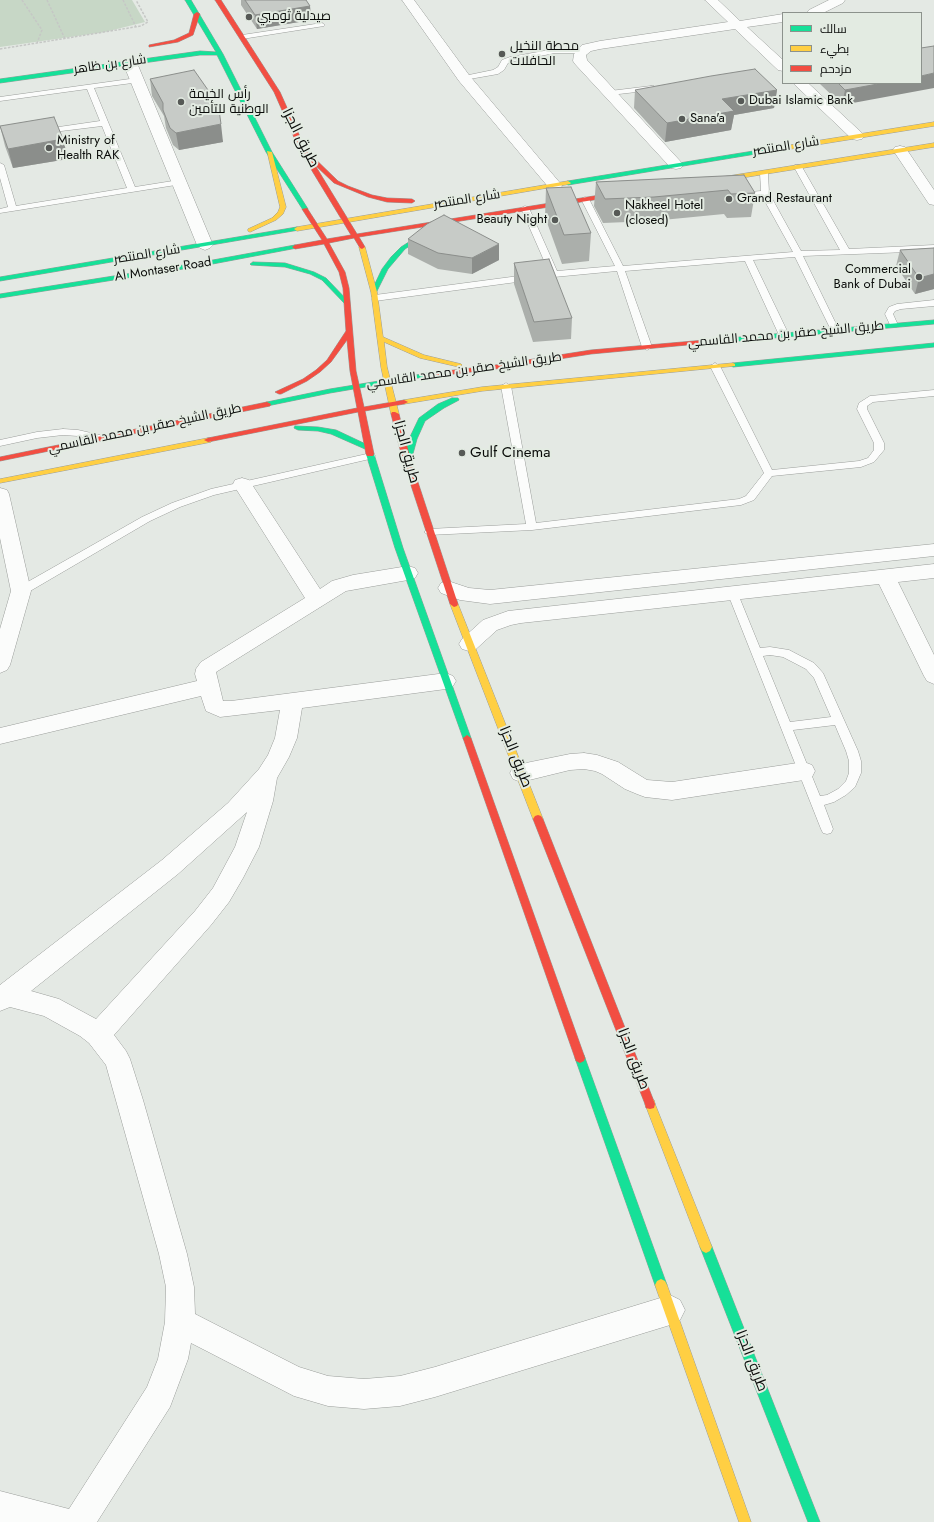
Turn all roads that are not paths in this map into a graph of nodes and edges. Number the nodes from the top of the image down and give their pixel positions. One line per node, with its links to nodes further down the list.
1 (188, 0): 7 (main road, طريق الجزا)
2 (218, 0): 11 (main road, طريق الجزا)
3 (408, 0): 18 (street)
4 (711, 0): 9 (street)
5 (839, 0): 6 (street)
6 (815, 12)
7 (197, 14): 12 (main road, شارع بن ظاهر); 14 (main road, طريق الجزا)
8 (782, 18): 9 (street)
9 (737, 24): 13 (street); 17 (street)
10 (322, 25): 11 (lane)
11 (242, 37): 33 (main road, طريق الجزا)
12 (144, 47)
13 (582, 51): 18 (lane); 25 (street)
14 (220, 54): 15 (main road, شارع بن ظاهر); 16 (main road, طريق الجزا)
15 (131, 58): 19 (street); 20 (main road, شارع بن ظاهر)
16 (226, 64): 23 (main road); 34 (main road, طريق الجزا)
17 (782, 66)
18 (464, 78): 43 (street)
19 (137, 80): 22 (lane); 41 (street)
20 (0, 81)
21 (801, 84): 30 (street)
22 (90, 86): 26 (lane); 27 (lane)
23 (246, 86)
24 (662, 86): 25 (lane)
25 (610, 93): 36 (street)
26 (0, 99)
27 (105, 123): 29 (lane); 45 (lane)
28 (934, 124): 30 (main road, شارع المنتصر)
29 (37, 132)
30 (857, 136): 36 (main road, شارع المنتصر)
31 (934, 145): 32 (main road, شارع المنتصر)
32 (900, 150): 37 (main road, شارع المنتصر); 52 (street)
33 (303, 151): 44 (main road, طريق الجزا); 50 (main road)
34 (269, 152): 39 (main road, طريق الجزا); 62 (main road)
35 (0, 165): 55 (lane)
36 (676, 165): 43 (main road, شارع المنتصر)
37 (798, 167): 38 (main road, شارع المنتصر); 64 (lane)
38 (764, 173): 42 (main road, شارع المنتصر); 48 (lane)
39 (284, 176): 40 (main road); 59 (main road, طريق الجزا)
40 (294, 176)
41 (179, 182): 45 (lane); 62 (street)
42 (703, 182)
43 (555, 186): 50 (main road, شارع المنتصر)
44 (327, 189): 46 (main road); 58 (main road, طريق الجزا)
45 (132, 190): 55 (lane)
46 (315, 191)
47 (635, 192): 51 (main road, شارع المنتصر)
48 (765, 193): 49 (lane); 65 (lane)
49 (733, 195)
50 (489, 196): 58 (main road, شارع المنتصر)
51 (587, 199): 53 (lane); 54 (main road, شارع المنتصر); 68 (lane)
52 (934, 201)
53 (622, 202)
54 (525, 208): 57 (main road, شارع المنتصر); 69 (lane)
55 (13, 209): 56 (lane)
56 (0, 212)
57 (454, 219): 60 (main road, شارع المنتصر); 71 (main road)
58 (345, 221): 59 (main road, شارع المنتصر); 60 (main road, طريق الجزا)
59 (315, 226): 61 (main road, طريق الجزا); 62 (main road, شارع المنتصر)
60 (355, 236): 61 (main road, شارع المنتصر); 71 (main road, طريق الجزا)
61 (326, 242): 67 (main road, Al Montaser Road); 73 (main road, طريق الجزا)
62 (205, 245): 70 (main road, شارع المنتصر)
63 (934, 248): 64 (lane)
64 (846, 252): 65 (lane)
65 (798, 254): 66 (lane); 77 (lane)
66 (748, 258): 68 (lane); 79 (lane)
67 (202, 264): 72 (main road, Al Montaser Road); 73 (main road)
68 (620, 268): 69 (lane); 82 (lane)
69 (554, 274): 71 (lane)
70 (0, 279)
71 (375, 295): 80 (main road, طريق الجزا)
72 (0, 296)
73 (347, 303): 78 (main road, طريق الجزا)
74 (934, 303): 76 (lane)
75 (934, 322): 76 (main road, طريق الشيخ صقر بن محمد القاسمي)
76 (894, 326): 77 (main road, طريق الشيخ صقر بن محمد القاسمي)
77 (835, 330): 79 (main road, طريق الشيخ صقر بن محمد القاسمي)
78 (349, 332): 86 (main road, طريق الجزا); 91 (main road)
79 (784, 335): 82 (main road, طريق الشيخ صقر بن محمد القاسمي)
80 (381, 338): 84 (main road); 85 (main road, طريق الجزا)
81 (934, 344): 83 (main road, طريق الشيخ صقر بن محمد القاسمي)
82 (647, 347): 84 (main road, طريق الشيخ صقر بن محمد القاسمي)
83 (715, 366): 87 (main road, طريق الشيخ صقر بن محمد القاسمي); 99 (lane)
84 (488, 368): 85 (main road, طريق الشيخ صقر بن محمد القاسمي)
85 (387, 381): 86 (main road, طريق الشيخ صقر بن محمد القاسمي); 90 (main road, طريق الجزا)
86 (357, 386): 91 (main road, طريق الشيخ صقر بن محمد القاسمي); 92 (main road, طريق الجزا)
87 (506, 386): 88 (main road, طريق الشيخ صقر بن محمد القاسمي); 103 (lane)
88 (482, 389): 90 (main road, طريق الشيخ صقر بن محمد القاسمي); 98 (main road)
89 (934, 393): 99 (lane)
90 (392, 404): 92 (main road, طريق الشيخ صقر بن محمد القاسمي); 98 (main road, طريق الجزا)
91 (248, 407): 94 (main road, طريق الشيخ صقر بن محمد القاسمي)
92 (362, 409): 93 (main road, طريق الشيخ صقر بن محمد القاسمي); 96 (main road, طريق الجزا)
93 (273, 426): 96 (main road); 100 (main road, طريق الشيخ صقر بن محمد القاسمي)
94 (102, 438): 95 (lane); 97 (main road, طريق الشيخ صقر بن محمد القاسمي)
95 (0, 443)
96 (370, 451): 101 (lane); 107 (main road, طريق الجزا)
97 (0, 459)
98 (407, 461): 104 (main road, طريق الجزا)
99 (769, 473): 103 (lane)
100 (0, 481)
101 (242, 484): 110 (lane); 113 (street)
102 (0, 494): 110 (street)
103 (532, 527): 104 (lane)
104 (429, 532): 109 (main road, طريق الجزا)
105 (934, 550): 111 (street)
106 (934, 571): 108 (street)
107 (408, 573): 113 (street); 119 (main road, طريق الجزا)
108 (885, 576): 112 (street); 118 (street)
109 (448, 588): 111 (street); 115 (main road, طريق الجزا)
110 (21, 591): 117 (street)
111 (552, 591): 114 (street)
112 (732, 594): 114 (street); 116 (lane)
113 (316, 599): 120 (street)
114 (561, 612): 115 (street)
115 (470, 644): 126 (main road, طريق الجزا)
116 (756, 652): 122 (lane); 123 (lane)
117 (0, 665)
118 (933, 671)
119 (446, 681): 121 (street); 132 (main road, طريق الجزا)
120 (209, 686): 121 (street); 124 (street)
121 (292, 702): 127 (street)
122 (838, 720): 123 (lane); 128 (lane)
123 (786, 728): 125 (lane)
124 (0, 736)
125 (804, 771): 126 (street); 128 (lane)
126 (521, 773): 138 (main road, طريق الجزا)
127 (267, 775): 130 (street); 131 (street)
128 (816, 802): 129 (lane)
129 (827, 829)
130 (4, 998): 131 (street)
131 (98, 1035): 133 (street)
132 (670, 1310): 133 (street); 137 (main road, طريق الجزا)
133 (180, 1322): 136 (street)
134 (0, 1507): 135 (street)
135 (62, 1522)
136 (80, 1522)
137 (745, 1522)
138 (814, 1522)

